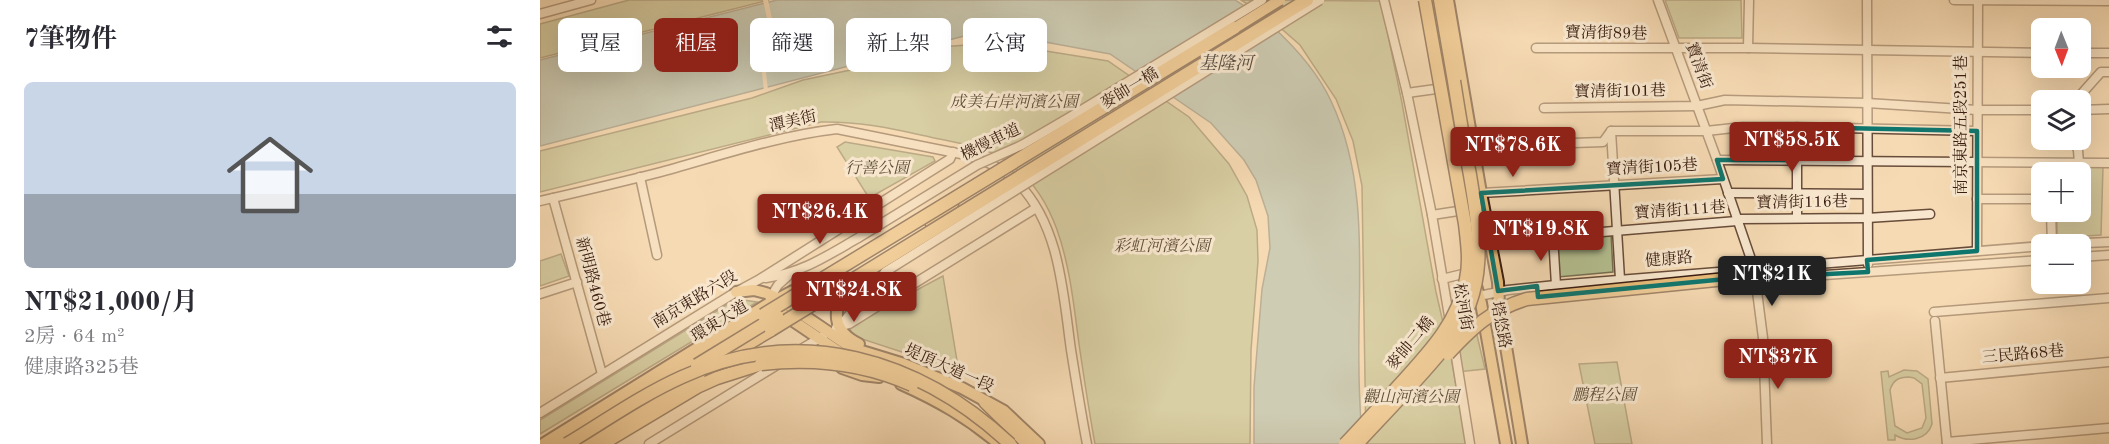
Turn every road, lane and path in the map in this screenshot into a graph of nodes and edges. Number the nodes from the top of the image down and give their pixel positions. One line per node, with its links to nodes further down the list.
1 (591, 0): 17 (street)
2 (1262, 0): 85 (street, 機慢車道, bridge)
3 (1280, 0): 54 (highway, 麥帥一橋, bridge); 101 (main road, 麥帥一橋, bridge)
4 (1307, 0): 64 (highway, 麥帥一橋, bridge); 82 (main road, 麥帥一橋, bridge)
5 (1320, 0): 82 (street, bridge)
6 (1384, 0): 29 (street, 松河街)
7 (1423, 0): 27 (main road, 塔悠路); 86 (highway, 麥帥二橋, bridge)
8 (1432, 0): 86 (highway, bridge)
9 (1440, 0): 111 (highway, 麥帥二橋, bridge)
10 (1448, 0): 55 (main road, 塔悠路)
11 (1658, 0): 20 (street, 寶清街)
12 (1749, 0): 19 (street)
13 (1867, 0): 21 (street)
14 (1954, 0): 15 (street)
15 (1978, 0): 16 (street); 22 (street, 南京東路五段251巷)
16 (2109, 1)
17 (540, 14)
18 (1536, 48): 20 (street, 寶清街89巷)
19 (1748, 48): 20 (street, 寶清街89巷); 21 (street, 寶清街89巷)
20 (1676, 50): 31 (street, 寶清街)
21 (1867, 51): 22 (street, 寶清街89巷); 30 (street)
22 (1978, 53): 23 (street, 寶清街89巷); 33 (street, 南京東路五段251巷)
23 (2031, 53)
24 (2091, 53): 25 (street)
25 (2109, 53)
26 (2109, 72): 28 (street)
27 (1436, 90): 29 (street); 65 (main road, 塔悠路)
28 (2085, 90)
29 (1407, 93): 67 (street, 松河街)
30 (1867, 103): 31 (street, 寶清街101巷); 33 (street, 寶清街101巷); 38 (street)
31 (1697, 106): 32 (street, 寶清街101巷); 40 (street, 寶清街)
32 (1544, 108)
33 (1977, 110): 34 (street, 寶清街101巷); 41 (street, 南京東路五段251巷)
34 (2031, 110)
35 (2091, 110): 36 (street)
36 (2109, 110)
37 (1797, 127): 38 (street); 40 (street); 45 (street)
38 (1867, 129): 41 (street); 46 (street)
39 (1611, 131): 40 (street); 42 (street); 53 (street)
40 (1706, 131): 44 (street, 寶清街)
41 (1977, 131): 47 (street, 南京東路五段251巷)
42 (1542, 144)
43 (953, 152): 51 (street, 潭美街); 63 (street, 潭美街); 87 (street, 南京東路六段)
44 (1717, 160): 45 (street); 52 (street, 寶清街)
45 (1797, 160): 46 (street); 57 (street)
46 (1867, 162): 47 (street); 58 (street)
47 (1977, 162): 48 (street); 60 (street, 南京東路五段251巷)
48 (2031, 163)
49 (2091, 163): 50 (street)
50 (2109, 163)
51 (640, 177): 59 (street, 潭美街); 77 (street)
52 (1723, 179): 53 (street, 寶清街105巷); 56 (street, 寶清街)
53 (1613, 184): 55 (street, 寶清街105巷); 72 (street)
54 (966, 191): 71 (highway, bridge); 122 (highway, 環東大道, bridge)
55 (1481, 193): 97 (main road, 塔悠路)
56 (1728, 193): 57 (street); 70 (street, 寶清街)
57 (1797, 194): 58 (street); 68 (street)
58 (1867, 194): 69 (street)
59 (553, 198): 62 (street, 潭美街); 92 (street, 新明路460巷)
60 (1977, 198): 61 (street); 76 (street, 南京東路五段251巷)
61 (2031, 199)
62 (540, 201)
63 (1035, 206): 96 (street); 106 (street); 131 (street, 潭美街)
64 (972, 207): 71 (highway, bridge); 119 (highway, 環東大道, bridge)
65 (1458, 211): 67 (street); 86 (main road, 塔悠路)
66 (1930, 214): 69 (street, 寶清街116巷)
67 (1431, 215): 88 (street, 松河街)
68 (1797, 217): 69 (street, 寶清街116巷); 70 (street, 寶清街116巷)
69 (1867, 218): 80 (street)
70 (1737, 220): 72 (street, 寶清街111巷); 83 (street, 寶清街)
71 (932, 222): 119 (highway, bridge)
72 (1616, 231): 89 (street); 93 (street, 寶清街111巷)
73 (2109, 242): 74 (street)
74 (2091, 243)
75 (2031, 247): 76 (street, 健康路)
76 (1977, 251): 80 (street, 健康路)
77 (657, 255)
78 (2109, 255): 79 (street)
79 (2091, 256)
80 (1868, 259): 83 (street, 健康路); 84 (street)
81 (2031, 261): 84 (street, 健康路)
82 (882, 268): 94 (main road); 96 (street)
83 (1754, 268): 89 (street, 健康路); 91 (street, 寶清街)
84 (1868, 272): 91 (street, 健康路)
85 (793, 273): 87 (street, 機慢車道); 101 (street, 機慢車道)
86 (1470, 274): 88 (street); 102 (main road, 塔悠路); 132 (highway, 麥帥二橋, bridge)
87 (760, 279): 98 (street, 南京東路六段)
88 (1442, 279): 134 (street, 松河街)
89 (1620, 279): 93 (street, 健康路)
90 (1742, 280): 91 (street, 健康路); 103 (street, 健康路); 111 (highway, bridge)
91 (1756, 280): 137 (street, 寶清街)
92 (577, 282): 99 (street); 112 (street, 新明路460巷)
93 (1556, 285): 95 (street, 健康路)
94 (843, 286): 105 (main road); 106 (main road)
95 (1537, 286): 97 (street, 健康路); 103 (street)
96 (870, 287): 106 (street)
97 (1498, 291): 102 (street, 健康路); 104 (main road, 塔悠路)
98 (736, 292): 101 (main road); 112 (street, 南京東路六段)
99 (540, 294)
100 (2109, 298): 114 (street)
101 (772, 299): 105 (main road, 堤頂大道一段); 121 (main road)
102 (1480, 299): 104 (street, 健康路); 135 (main road, 塔悠路)
103 (1539, 303): 104 (street, 健康路)
104 (1499, 304): 136 (main road, 塔悠路)
105 (794, 316): 107 (main road, 堤頂大道一段); 123 (main road)
106 (838, 327): 107 (street); 108 (main road)
107 (823, 336): 108 (main road, 堤頂大道一段); 110 (street); 113 (main road, 堤頂大道一段)
108 (874, 354): 115 (main road, 堤頂大道一段)
109 (2109, 362): 114 (street, 三民路68巷)
110 (776, 365): 113 (main road); 125 (street)
111 (1423, 372): 133 (highway, 麥帥二橋, bridge)
112 (602, 374): 116 (street, 南京東路六段)
113 (886, 377): 117 (main road, 堤頂大道一段)
114 (1940, 378): 120 (street)
115 (985, 402): 129 (highway); 130 (main road, 堤頂大道一段)
116 (540, 413)
117 (957, 413): 126 (street, 堤頂大道一段); 127 (main road, 堤頂大道一段)
118 (2109, 428): 120 (street)
119 (573, 443): 128 (highway, bridge)
120 (1947, 443)
121 (543, 444)
122 (554, 444)
123 (591, 444)
124 (602, 444): 127 (highway, bridge)
125 (648, 444)
126 (992, 444)
127 (1000, 444)
128 (1010, 444)
129 (1028, 444)
130 (1039, 444)
131 (1088, 444)
132 (1345, 444)
133 (1357, 444)
134 (1470, 444)
135 (1506, 444)
136 (1522, 444)
137 (1767, 444)

